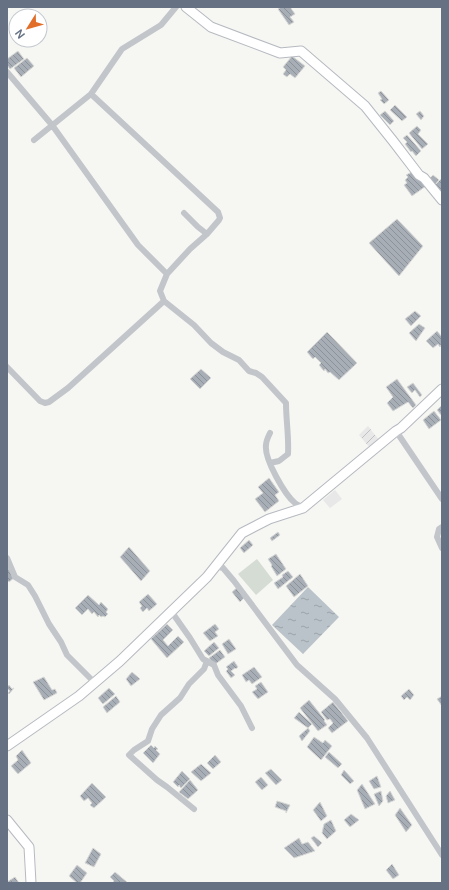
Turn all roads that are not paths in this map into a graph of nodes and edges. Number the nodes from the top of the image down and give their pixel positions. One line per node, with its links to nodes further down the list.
1 (176, 7): 4 (street)
2 (186, 7): 7 (main road)
3 (7, 72): 5 (street)
4 (90, 94): 5 (street); 9 (street)
5 (52, 125): 6 (street); 10 (street)
6 (34, 140)
7 (442, 200)
8 (184, 213): 9 (street)
9 (207, 234): 10 (street)
10 (166, 274): 11 (street)
11 (164, 301): 12 (street); 16 (street)
12 (7, 367)
13 (442, 389): 14 (main road)
14 (396, 431): 17 (street); 18 (main road)
15 (270, 433): 16 (street)
16 (270, 463): 18 (street)
17 (442, 499)
18 (303, 508): 22 (main road)
19 (442, 526): 20 (street)
20 (442, 548)
21 (7, 558): 25 (street)
22 (216, 566): 23 (main road); 30 (street)
23 (171, 611): 24 (street); 25 (main road)
24 (207, 661): 26 (street); 28 (street)
25 (94, 683): 27 (main road)
26 (252, 728)
27 (7, 746)
28 (194, 809)
29 (7, 820): 31 (main road)
30 (442, 855)
31 (31, 883)

